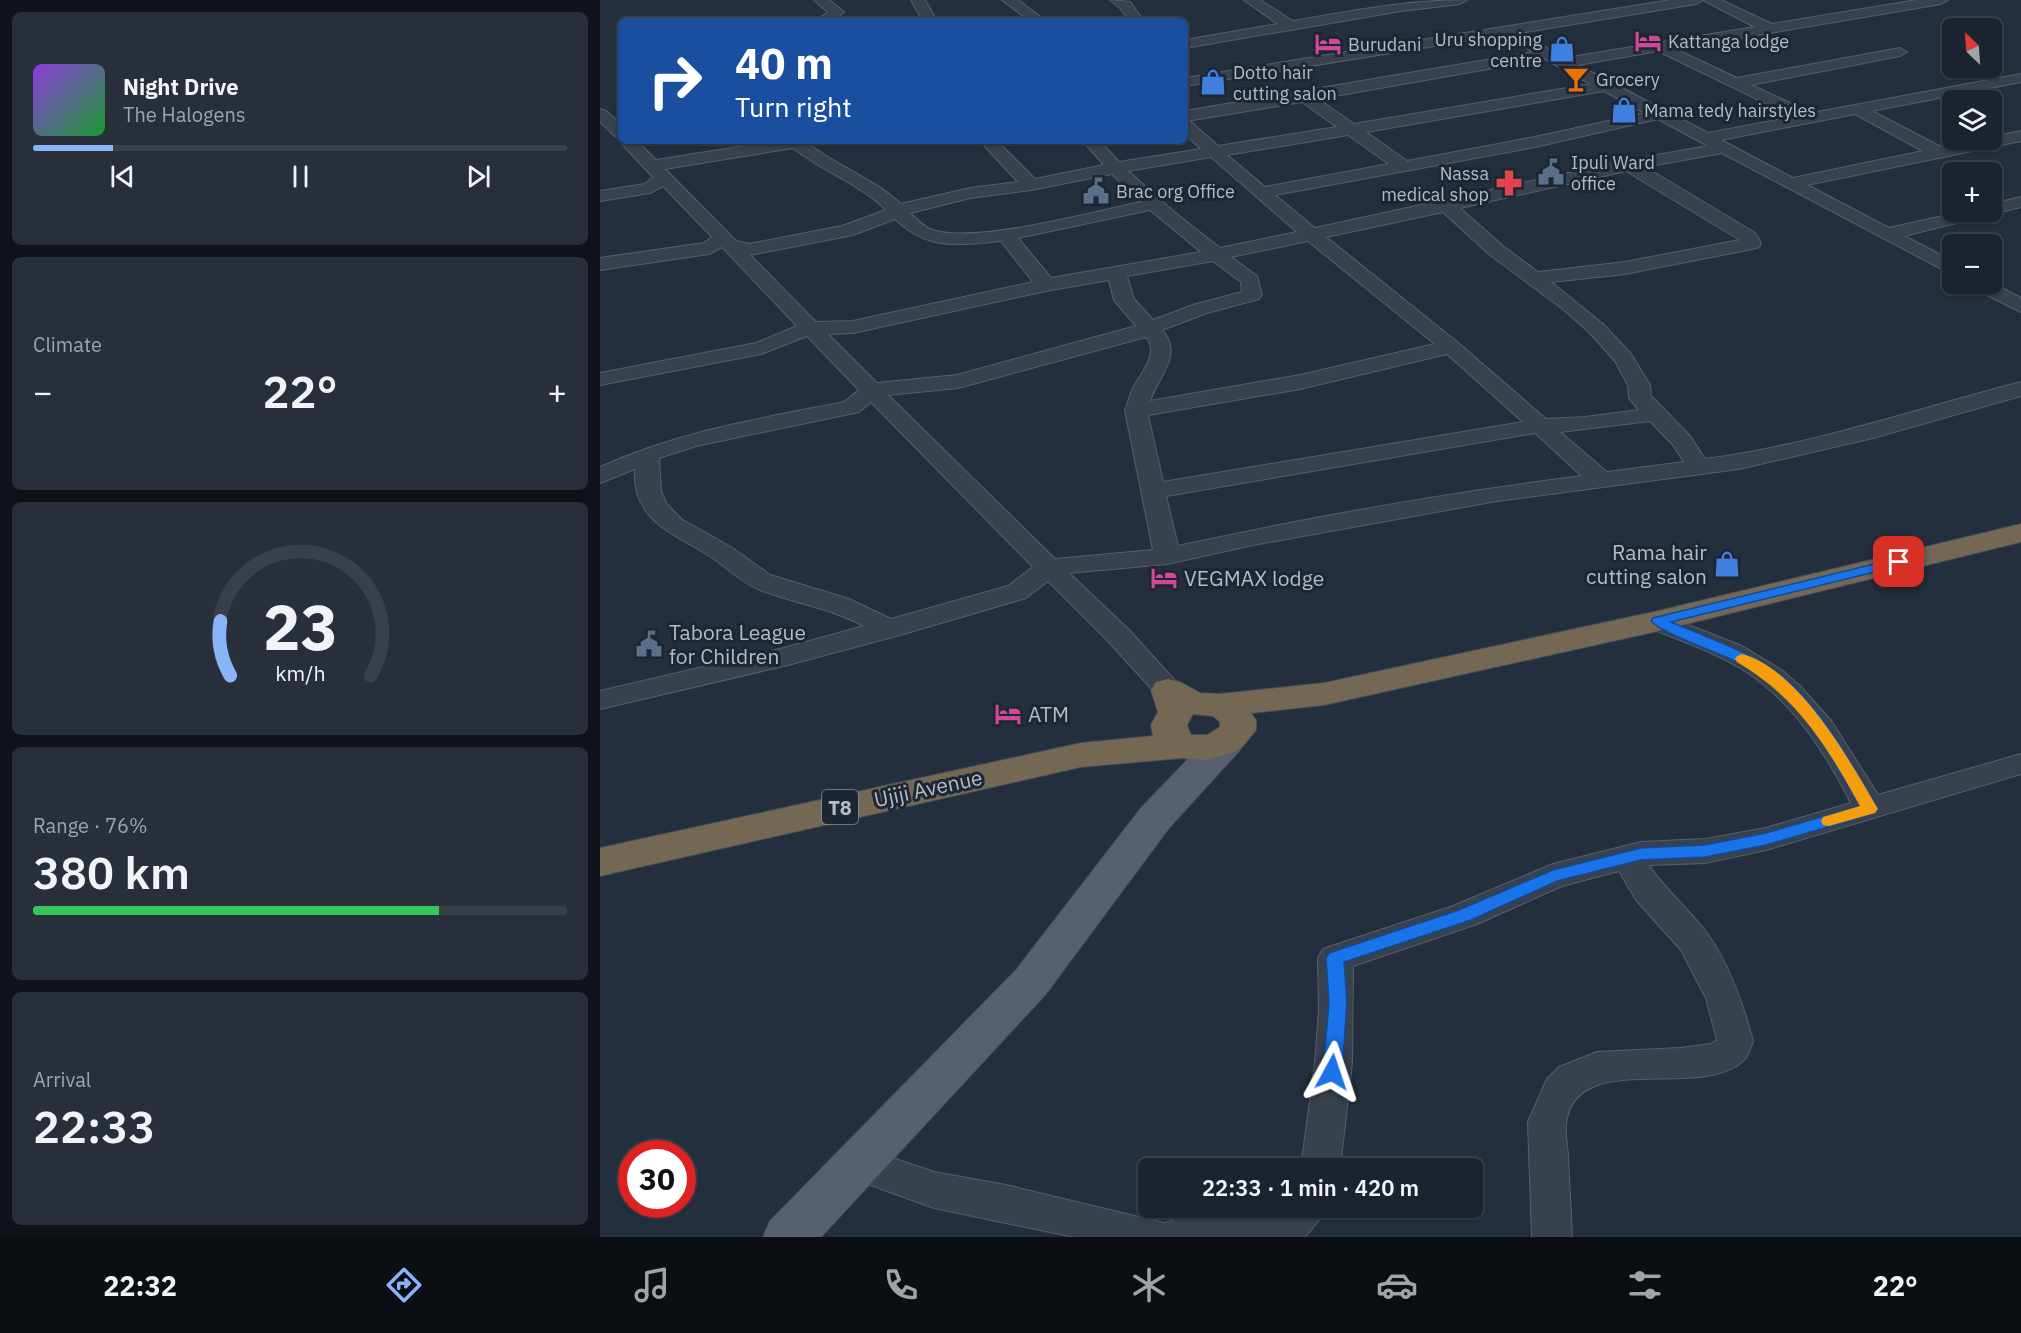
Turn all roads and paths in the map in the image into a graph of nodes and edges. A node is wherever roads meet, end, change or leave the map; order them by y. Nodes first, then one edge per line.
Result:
1 (821, 0) edge
2 (918, 0) edge
3 (1009, 0) edge
4 (1251, 0) edge
5 (1385, 0) edge
6 (1460, 0) edge
7 (1594, 0) edge
8 (1696, 0) edge
9 (1710, 0) edge
10 (1941, 0) edge
11 (1122, 2) edge
12 (1401, 7) junction
13 (1618, 13) junction
14 (828, 18) edge
15 (928, 18) edge
16 (1035, 18) edge
17 (1135, 18) edge
18 (1326, 20) junction
19 (1291, 26) junction
20 (1769, 28) junction
21 (1506, 31) junction
22 (1188, 43) edge
23 (1662, 48) junction
24 (1372, 52) junction
25 (1900, 52) dead end
26 (1548, 54) junction
27 (1337, 57) junction
28 (1563, 63) junction
29 (2021, 78) edge
30 (1188, 82) edge
31 (1736, 83) junction
32 (1370, 86) junction
33 (1606, 86) junction
34 (1305, 97) junction
35 (1856, 109) junction
36 (600, 114) edge
37 (1661, 114) junction
38 (1188, 116) edge
39 (1809, 117) junction
40 (1188, 128) edge
41 (618, 130) edge
42 (1350, 130) junction
43 (2021, 136) edge
44 (1707, 138) junction
45 (631, 144) edge
46 (804, 144) edge
47 (991, 144) edge
48 (1094, 144) edge
49 (758, 145) edge
50 (1725, 148) junction
51 (1937, 152) junction
52 (1214, 153) junction
53 (1629, 165) junction
54 (1403, 166) junction
55 (1114, 168) junction
56 (658, 172) junction
57 (1792, 183) junction
58 (1031, 185) junction
59 (1260, 193) junction
60 (600, 196) edge
61 (2021, 202) edge
62 (1155, 204) junction
63 (1447, 206) junction
64 (2002, 207) edge
65 (898, 211) junction
66 (1942, 221) edge
67 (1888, 234) junction
68 (1006, 235) junction
69 (1311, 235) junction
70 (725, 242) junction
71 (1215, 255) junction
72 (1942, 263) edge
73 (600, 264) edge
74 (1116, 271) junction
75 (1534, 278) junction
76 (1046, 285) junction
77 (1999, 294) edge
78 (2021, 306) edge
79 (810, 328) junction
80 (1149, 330) junction
81 (1451, 347) junction
82 (600, 379) edge
83 (2021, 389) edge
84 (873, 390) junction
85 (1136, 410) junction
86 (1655, 414) junction
87 (1539, 426) junction
88 (648, 454) junction
89 (1699, 468) junction
90 (602, 474) edge
91 (1600, 479) junction
92 (1153, 491) junction
93 (2021, 533) edge
94 (1167, 556) junction
95 (1049, 567) junction
96 (1658, 621) junction
97 (890, 629) junction
98 (600, 700) edge
99 (1174, 718) junction
100 (1229, 724) junction
101 (2017, 769) edge
102 (1870, 809) junction
103 (1155, 818) junction
104 (1627, 857) junction
105 (600, 862) edge
106 (1321, 1158) edge
107 (857, 1163) junction
108 (1296, 1218) edge
109 (788, 1237) edge
110 (1153, 1237) edge
111 (1175, 1237) edge
112 (1266, 1237) edge
113 (1280, 1237) edge
114 (1552, 1237) edge

1 - 14 street
2 - 15 street
3 - 16 street
4 - 19 street
5 - 12 street
6 - 12 street
7 - 13 street
8 - 13 street
9 - 20 street
10 - 20 street
11 - 17 street
12 - 18 street
13 - 21 street
18 - 19 street
18 - 24 street
19 - 22 street
20 - 23 street
21 - 24 street
21 - 26 street
23 - 28 street
23 - 31 street
24 - 27 street
25 - 31 street
26 - 28 street
26 - 32 street
27 - 30 street
27 - 32 street
28 - 33 street
29 - 35 street
31 - 39 street
32 - 34 street
33 - 37 street
33 - 42 street
34 - 38 street
34 - 42 street
35 - 39 street
35 - 51 street
36 - 41 street
37 - 44 street
37 - 54 street
39 - 44 street
40 - 52 street
42 - 52 street
42 - 54 street
43 - 51 street
44 - 50 street
45 - 56 street
46 - 65 street
47 - 58 street
48 - 55 street
49 - 56 street
50 - 53 street
50 - 57 street
51 - 57 street
52 - 55 street
52 - 59 street
53 - 63 street
53 - 75 street
54 - 59 street
55 - 58 street
55 - 62 street
56 - 60 street
56 - 70 street
57 - 67 street
58 - 65 street
59 - 69 street
61 - 64 street
62 - 68 street
62 - 71 street
63 - 69 street
63 - 75 street
65 - 68 street
65 - 70 street
66 - 67 street
67 - 72 street
68 - 76 street
69 - 71 street
69 - 81 street
70 - 73 street
70 - 79 street
71 - 74 street
71 - 80 street
74 - 76 street
74 - 80 street
75 - 86 street
76 - 79 street
77 - 78 street
79 - 82 street
79 - 84 street
80 - 84 street
80 - 85 street
81 - 85 street
81 - 87 street
83 - 89 street
84 - 88 street
84 - 95 street
85 - 92 street
86 - 87 street
86 - 89 street
87 - 91 street
87 - 92 street
88 - 90 street
88 - 97 street
89 - 91 street
91 - 94 street
92 - 94 street
93 - 96 highway
94 - 95 street
95 - 97 street
95 - 99 street
96 - 100 highway
96 - 102 street
97 - 98 street
99 - 100 highway
99 - 100 highway
99 - 103 main road
99 - 105 highway, Ujiji Avenue / T8
100 - 103 main road
101 - 102 street
102 - 104 street
103 - 107 main road
104 - 106 street
104 - 114 street
107 - 109 main road
107 - 110 street
108 - 113 street
111 - 112 street

